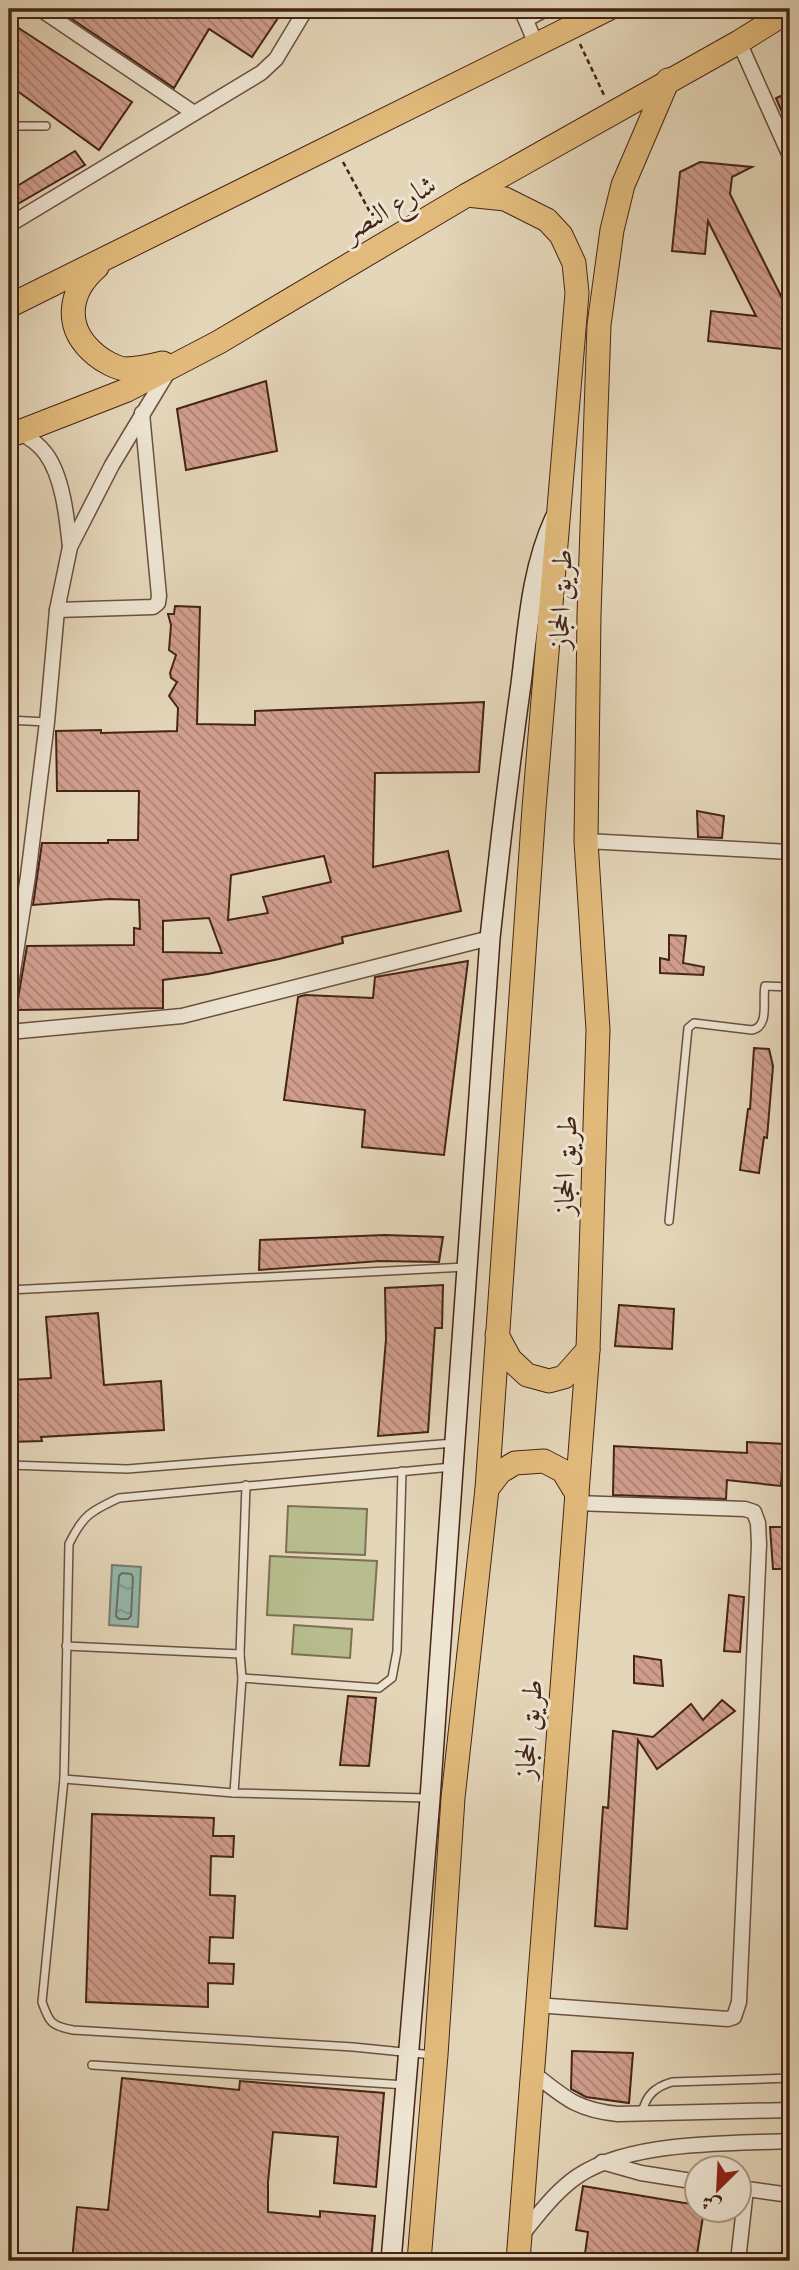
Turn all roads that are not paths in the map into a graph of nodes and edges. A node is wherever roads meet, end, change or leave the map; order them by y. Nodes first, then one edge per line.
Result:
1 (40, 9) edge
2 (306, 9) edge
3 (553, 9) edge
4 (608, 9) edge
5 (790, 10) edge
6 (524, 16) edge
7 (739, 42) junction
8 (536, 44) junction
9 (668, 80) junction
10 (194, 113) junction
11 (46, 126) dead end
12 (9, 127) edge
13 (790, 156) edge
14 (467, 195) junction
15 (9, 225) edge
16 (110, 255) junction
17 (9, 306) edge
18 (180, 361) junction
19 (142, 413) junction
20 (14, 435) edge
21 (560, 507) junction
22 (70, 547) junction
23 (57, 610) junction
24 (9, 720) edge
25 (47, 722) junction
26 (586, 841) junction
27 (790, 852) edge
28 (490, 938) junction
29 (790, 987) edge
30 (9, 998) edge
31 (9, 1032) edge
32 (669, 1221) dead end
33 (467, 1267) junction
34 (9, 1290) edge
35 (497, 1335) junction
36 (588, 1350) junction
37 (455, 1443) junction
38 (9, 1465) edge
39 (453, 1466) junction
40 (402, 1471) junction
41 (246, 1485) junction
42 (487, 1489) junction
43 (577, 1499) junction
44 (66, 1646) junction
45 (240, 1654) junction
46 (242, 1678) junction
47 (64, 1779) junction
48 (234, 1793) junction
49 (441, 1798) junction
50 (536, 2005) junction
51 (409, 2053) junction
52 (436, 2055) junction
53 (92, 2065) dead end
54 (532, 2071) junction
55 (790, 2078) edge
56 (406, 2085) junction
57 (790, 2109) edge
58 (642, 2113) junction
59 (790, 2141) edge
60 (602, 2162) junction
61 (684, 2180) edge
62 (754, 2190) edge
63 (790, 2195) edge
64 (741, 2224) edge
65 (520, 2238) junction
66 (391, 2261) edge
67 (419, 2261) edge
68 (517, 2261) edge
69 (738, 2261) edge

1 - 10 street
2 - 10 street
3 - 6 lane
4 - 8 main road
5 - 7 main road, شارع النصر
6 - 8 street
7 - 9 main road, شارع النصر
7 - 13 street
8 - 16 main road
9 - 14 main road, شارع النصر
9 - 26 main road, طريق الحجاز
10 - 15 street
11 - 12 lane
14 - 18 main road, شارع النصر
14 - 21 main road
16 - 17 main road
16 - 18 main road
18 - 19 street
18 - 20 main road, شارع النصر
19 - 22 street
19 - 23 street
20 - 22 street
21 - 28 main road
21 - 35 main road
22 - 23 street
23 - 25 street
24 - 25 lane
25 - 30 street
26 - 27 street
26 - 36 main road, طريق الحجاز
28 - 31 street
28 - 33 main road
29 - 32 lane
33 - 34 lane
33 - 37 main road
35 - 36 main road
35 - 42 main road
36 - 43 main road, طريق الحجاز
37 - 38 lane
37 - 39 main road
39 - 40 lane
39 - 49 main road
40 - 41 lane
40 - 46 lane
41 - 44 lane
41 - 45 lane
42 - 43 main road
42 - 49 main road
43 - 50 main road, طريق الحجاز
43 - 50 street
44 - 45 lane
44 - 47 lane
45 - 46 lane
46 - 48 lane
47 - 48 lane
47 - 51 lane
48 - 49 lane
49 - 51 main road
49 - 52 main road
50 - 54 main road, طريق الحجاز
51 - 52 lane
51 - 56 main road
52 - 67 main road
53 - 56 lane
54 - 58 street
54 - 65 main road, طريق الحجاز
55 - 58 lane
56 - 66 main road
57 - 58 street
59 - 60 street
60 - 61 street
60 - 65 street
62 - 63 street
64 - 69 street
65 - 68 main road, طريق الحجاز

